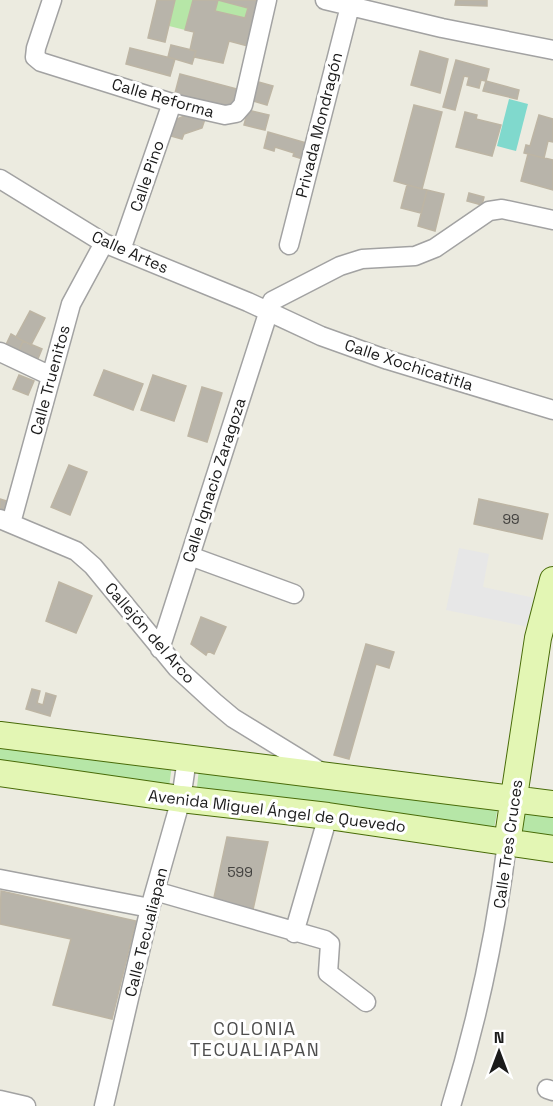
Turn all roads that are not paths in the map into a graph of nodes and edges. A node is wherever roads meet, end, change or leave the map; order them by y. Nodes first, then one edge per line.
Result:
1 (52, 0) edge
2 (267, 0) edge
3 (325, 0) edge
4 (350, 6) junction
5 (553, 50) edge
6 (172, 103) junction
7 (0, 179) edge
8 (553, 220) edge
9 (104, 243) junction
10 (289, 245) dead end
11 (121, 250) junction
12 (267, 312) junction
13 (0, 352) edge
14 (51, 376) junction
15 (553, 410) edge
16 (6, 521) edge
17 (190, 556) junction
18 (553, 580) edge
19 (294, 594) dead end
20 (160, 648) junction
21 (0, 735) edge
22 (188, 759) junction
23 (0, 773) edge
24 (327, 776) junction
25 (181, 799) junction
26 (515, 799) junction
27 (553, 804) edge
28 (328, 816) junction
29 (507, 843) junction
30 (553, 849) edge
31 (0, 879) edge
32 (153, 900) junction
33 (294, 933) junction
34 (366, 1002) dead end
35 (0, 1100) edge
36 (26, 1106) edge
37 (104, 1106) edge
38 (451, 1106) edge

1 - 6 street, Calle Reforma
2 - 6 street, Calle Reforma
3 - 4 street
4 - 5 street
4 - 10 street, Privada Mondragón
6 - 11 street, Calle Pino
7 - 9 street, Calle Artes
8 - 12 street
9 - 11 street, Calle Artes
9 - 14 street, Calle Truenitos
11 - 12 street, Calle Artes
12 - 15 street, Calle Xochicatitla
12 - 17 street, Calle Ignacio Zaragoza
13 - 14 street
14 - 16 street, Calle Truenitos
16 - 20 street, Callejón del Arco
17 - 19 street
17 - 20 street, Calle Ignacio Zaragoza
18 - 26 main road, Calle Tres Cruces
20 - 24 street, Callejón del Arco
21 - 22 main road
22 - 24 main road
22 - 25 street, Calle Tecualiapan
23 - 25 main road, Avenida Miguel Ángel de Quevedo
24 - 26 main road
25 - 28 main road, Avenida Miguel Ángel de Quevedo
25 - 32 street, Calle Tecualiapan
26 - 27 main road
26 - 29 main road, Calle Tres Cruces
28 - 29 main road, Avenida Miguel Ángel de Quevedo
28 - 33 street
29 - 30 main road, Avenida Miguel Ángel de Quevedo
29 - 38 street, Calle Tres Cruces
31 - 32 street
32 - 33 street
32 - 37 street, Calle Tecualiapan
33 - 34 street
35 - 36 street

